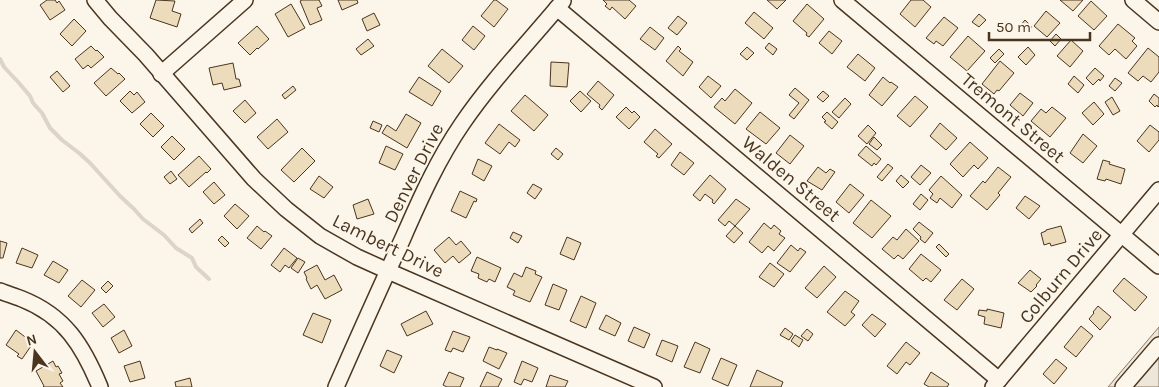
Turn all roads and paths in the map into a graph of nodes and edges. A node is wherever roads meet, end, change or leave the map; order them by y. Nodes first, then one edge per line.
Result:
1 (95, 0) edge
2 (245, 0) edge
3 (842, 0) edge
4 (1133, 0) edge
5 (561, 4) edge
6 (1159, 22) edge
7 (161, 74) junction
8 (1159, 190) edge
9 (1122, 235) junction
10 (1159, 266) edge
11 (388, 271) junction
12 (0, 291) edge
13 (1159, 345) edge
14 (996, 384) edge
15 (100, 387) edge
16 (336, 387) edge
17 (654, 387) edge
18 (1123, 387) edge

1 - 7 street, Lambert Drive
2 - 7 street
3 - 9 street, Tremont Street
4 - 6 street
5 - 11 street, Denver Drive
5 - 14 street, Walden Street
7 - 11 street, Lambert Drive
8 - 9 street, Colburn Drive
9 - 10 street, Tremont Street
9 - 14 street, Colburn Drive
11 - 16 street, Denver Drive
11 - 17 street, Lambert Drive
12 - 15 street
13 - 18 street

